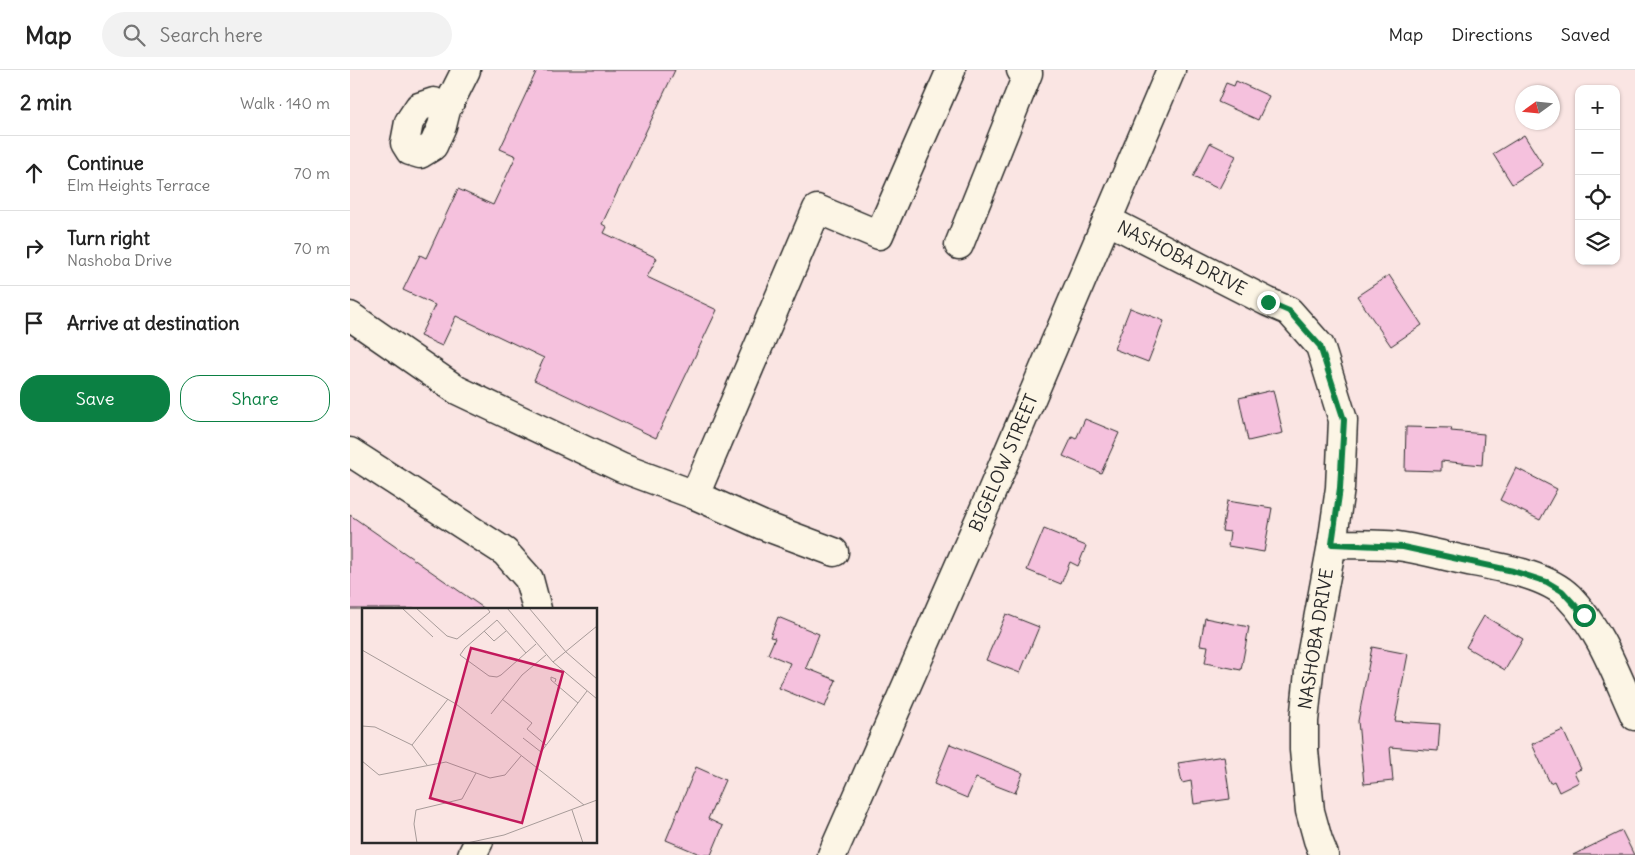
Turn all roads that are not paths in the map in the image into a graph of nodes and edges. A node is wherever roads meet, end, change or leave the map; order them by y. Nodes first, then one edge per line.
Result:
1 (466, 70) edge
2 (951, 70) edge
3 (1021, 70) edge
4 (1171, 70) edge
5 (446, 110) dead end
6 (1107, 220) junction
7 (959, 245) dead end
8 (350, 316) edge
9 (350, 452) edge
10 (695, 495) junction
11 (1332, 544) junction
12 (834, 552) dead end
13 (537, 608) edge
14 (1635, 716) edge
15 (478, 842) edge
16 (472, 855) edge
17 (832, 855) edge
18 (1324, 855) edge

1 - 5 street
2 - 10 street
3 - 7 street
4 - 6 street, BIGELOW STREET
6 - 11 street, NASHOBA DRIVE
6 - 17 street, BIGELOW STREET
8 - 10 street
9 - 13 street
10 - 12 street
11 - 14 street
11 - 18 street, NASHOBA DRIVE
15 - 16 street

